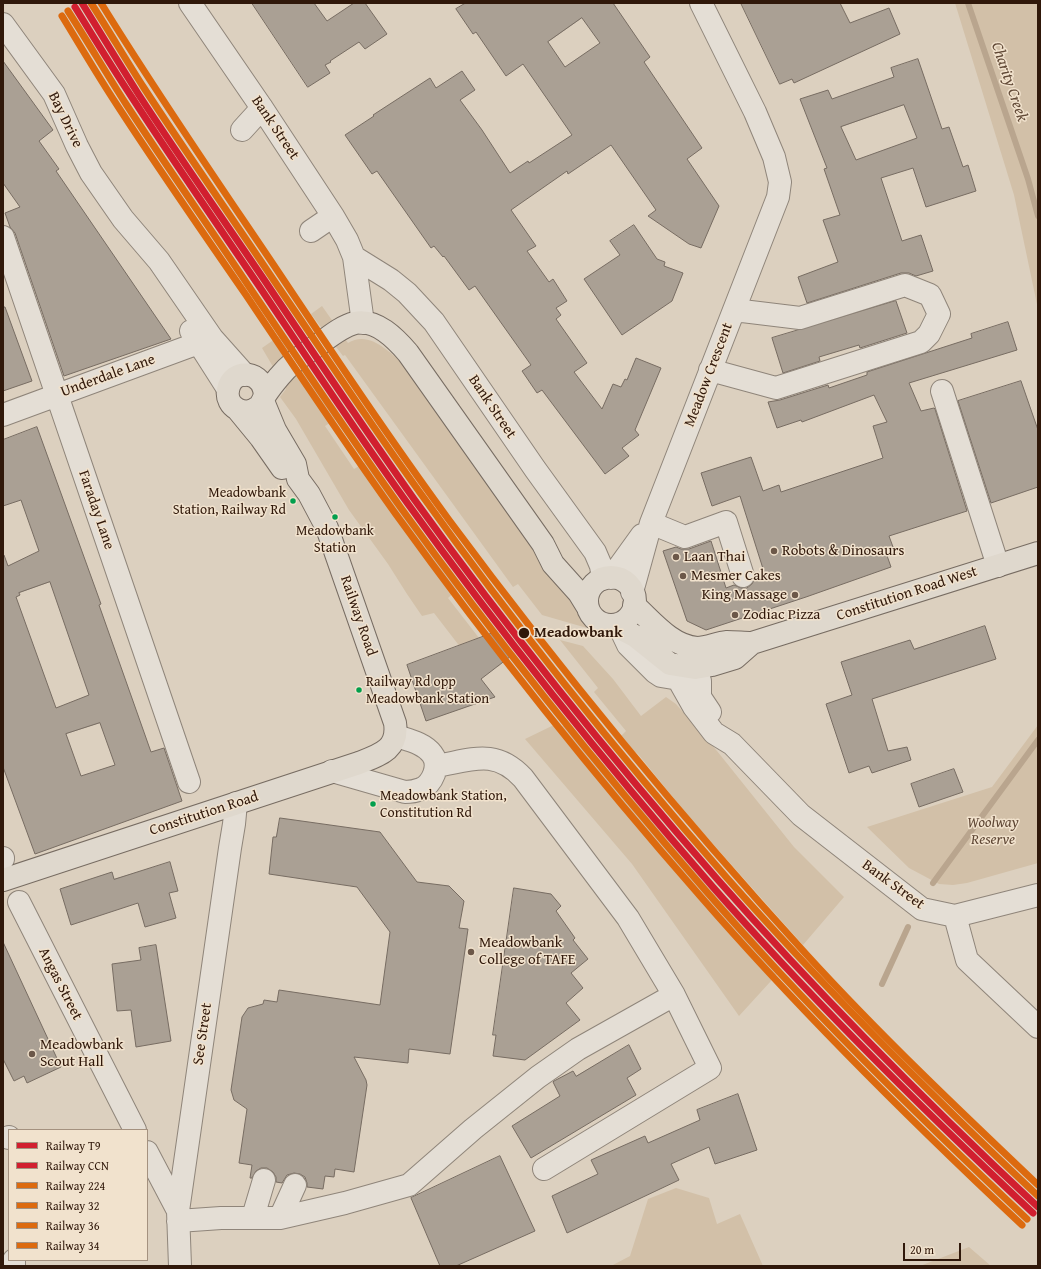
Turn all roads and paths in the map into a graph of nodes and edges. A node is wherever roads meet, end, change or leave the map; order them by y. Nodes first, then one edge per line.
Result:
1 (190, 3) edge
2 (686, 3) edge
3 (701, 3) edge
4 (3, 24) edge
5 (262, 108) junction
6 (242, 130) dead end
7 (333, 216) junction
8 (767, 228) junction
9 (311, 231) dead end
10 (3, 237) edge
11 (354, 257) junction
12 (734, 310) junction
13 (363, 323) junction
14 (205, 340) junction
15 (710, 370) junction
16 (268, 372) junction
17 (228, 389) junction
18 (942, 391) dead end
19 (57, 395) junction
20 (264, 398) junction
21 (238, 410) junction
22 (3, 415) edge
23 (298, 478) junction
24 (651, 523) junction
25 (543, 544) junction
26 (1038, 553) edge
27 (998, 566) junction
28 (743, 576) dead end
29 (604, 580) junction
30 (633, 598) junction
31 (587, 606) junction
32 (617, 626) junction
33 (686, 661) junction
34 (396, 736) junction
35 (436, 766) junction
36 (332, 771) junction
37 (189, 782) dead end
38 (236, 803) junction
39 (3, 880) edge
40 (1038, 895) edge
41 (19, 902) dead end
42 (955, 916) junction
43 (674, 996) junction
44 (1038, 1027) edge
45 (135, 1129) edge
46 (148, 1154) edge
47 (544, 1169) dead end
48 (264, 1180) dead end
49 (295, 1185) dead end
50 (178, 1216) junction
51 (252, 1217) junction
52 (280, 1218) junction
53 (180, 1266) edge

1 - 5 street, Bank Street
2 - 8 street, Meadow Crescent
3 - 8 street, Meadow Crescent
4 - 14 street, Bay Drive
5 - 6 street
5 - 7 street, Bank Street
7 - 9 street
7 - 11 street, Bank Street
8 - 12 street, Meadow Crescent
10 - 19 street, Faraday Lane
11 - 13 street, Bank Street
11 - 29 street, Bank Street
12 - 15 street, Meadow Crescent
12 - 15 street
13 - 16 main road
13 - 25 main road
14 - 16 street, Bay Drive
14 - 17 street, Bay Drive
14 - 19 street, Underdale Lane
15 - 24 street, Meadow Crescent
16 - 17 main road
16 - 20 main road, Railway Road
17 - 21 main road, Railway Road
18 - 27 street
19 - 22 street, Underdale Lane
19 - 37 street, Faraday Lane
20 - 21 main road
20 - 23 main road, Railway Road
21 - 23 main road, Railway Road
23 - 34 main road, Railway Road
24 - 28 street
24 - 29 street, Meadow Crescent
24 - 30 street, Meadow Crescent
25 - 29 main road
25 - 31 main road
26 - 27 main road, Constitution Road West
27 - 33 main road, Constitution Road West
29 - 30 main road
29 - 31 main road
30 - 32 main road
30 - 33 main road
31 - 32 main road
32 - 33 main road
33 - 42 street, Bank Street
34 - 35 street
34 - 36 main road, Constitution Road
35 - 36 street
35 - 43 street
36 - 38 main road, Constitution Road
38 - 39 main road, Constitution Road
38 - 50 street, See Street
40 - 42 street
41 - 45 street, Angas Street
42 - 44 street
43 - 47 street
43 - 52 street
46 - 50 street
48 - 51 street
49 - 52 street
50 - 51 street
50 - 53 street, See Street
51 - 52 street

